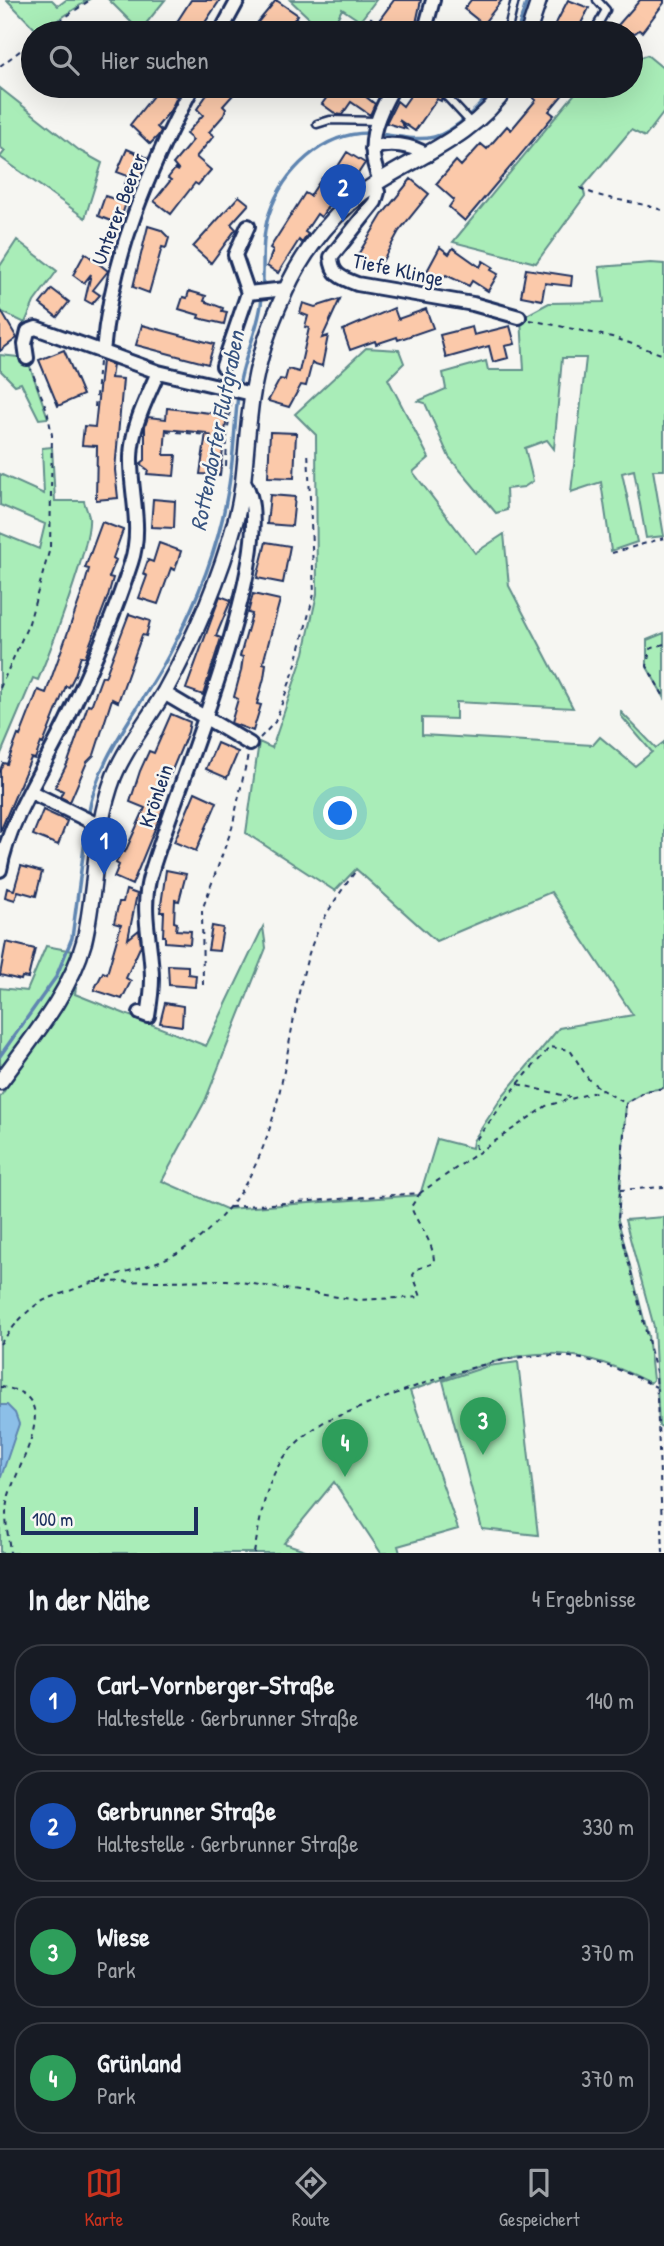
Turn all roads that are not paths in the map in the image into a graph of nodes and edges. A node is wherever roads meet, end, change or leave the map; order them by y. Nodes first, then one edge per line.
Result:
1 (237, 0) edge
2 (433, 0) edge
3 (515, 0) edge
4 (539, 0) edge
5 (597, 0) edge
6 (608, 3) edge
7 (226, 21) edge
8 (427, 21) edge
9 (510, 21) edge
10 (532, 21) edge
11 (601, 21) edge
12 (187, 98) edge
13 (388, 98) edge
14 (448, 98) edge
15 (495, 98) edge
16 (376, 123) junction
17 (471, 123) junction
18 (317, 124) dead end
19 (372, 144) junction
20 (427, 155) junction
21 (377, 182) junction
22 (248, 226) dead end
23 (279, 289) junction
24 (251, 292) junction
25 (519, 317) road end
26 (102, 351) junction
27 (27, 358) road end
28 (223, 366) dead end
29 (158, 372) junction
30 (252, 394) junction
31 (244, 484) junction
32 (164, 693) junction
33 (204, 715) junction
34 (250, 744) road end
35 (32, 792) junction
36 (100, 826) junction
37 (0, 870) edge
38 (148, 1016) dead end
39 (0, 1082) edge

1 - 7 street
2 - 8 street
3 - 9 lane
4 - 10 street
5 - 6 lane
6 - 11 lane
12 - 26 street, Unterer Beerer
13 - 16 street
14 - 17 lane
15 - 17 street
16 - 18 lane
16 - 19 street
17 - 20 street
19 - 20 street
19 - 21 street
20 - 21 street
21 - 23 street
21 - 25 street, Tiefe Klinge
22 - 24 street
23 - 24 street
23 - 30 street
24 - 28 street
26 - 27 street
26 - 29 street
29 - 30 street
29 - 35 street
30 - 31 street
31 - 32 street
31 - 33 street, Krönlein
32 - 33 street
32 - 36 street
33 - 34 street
33 - 38 street, Krönlein
35 - 36 street
35 - 37 street
36 - 39 street

